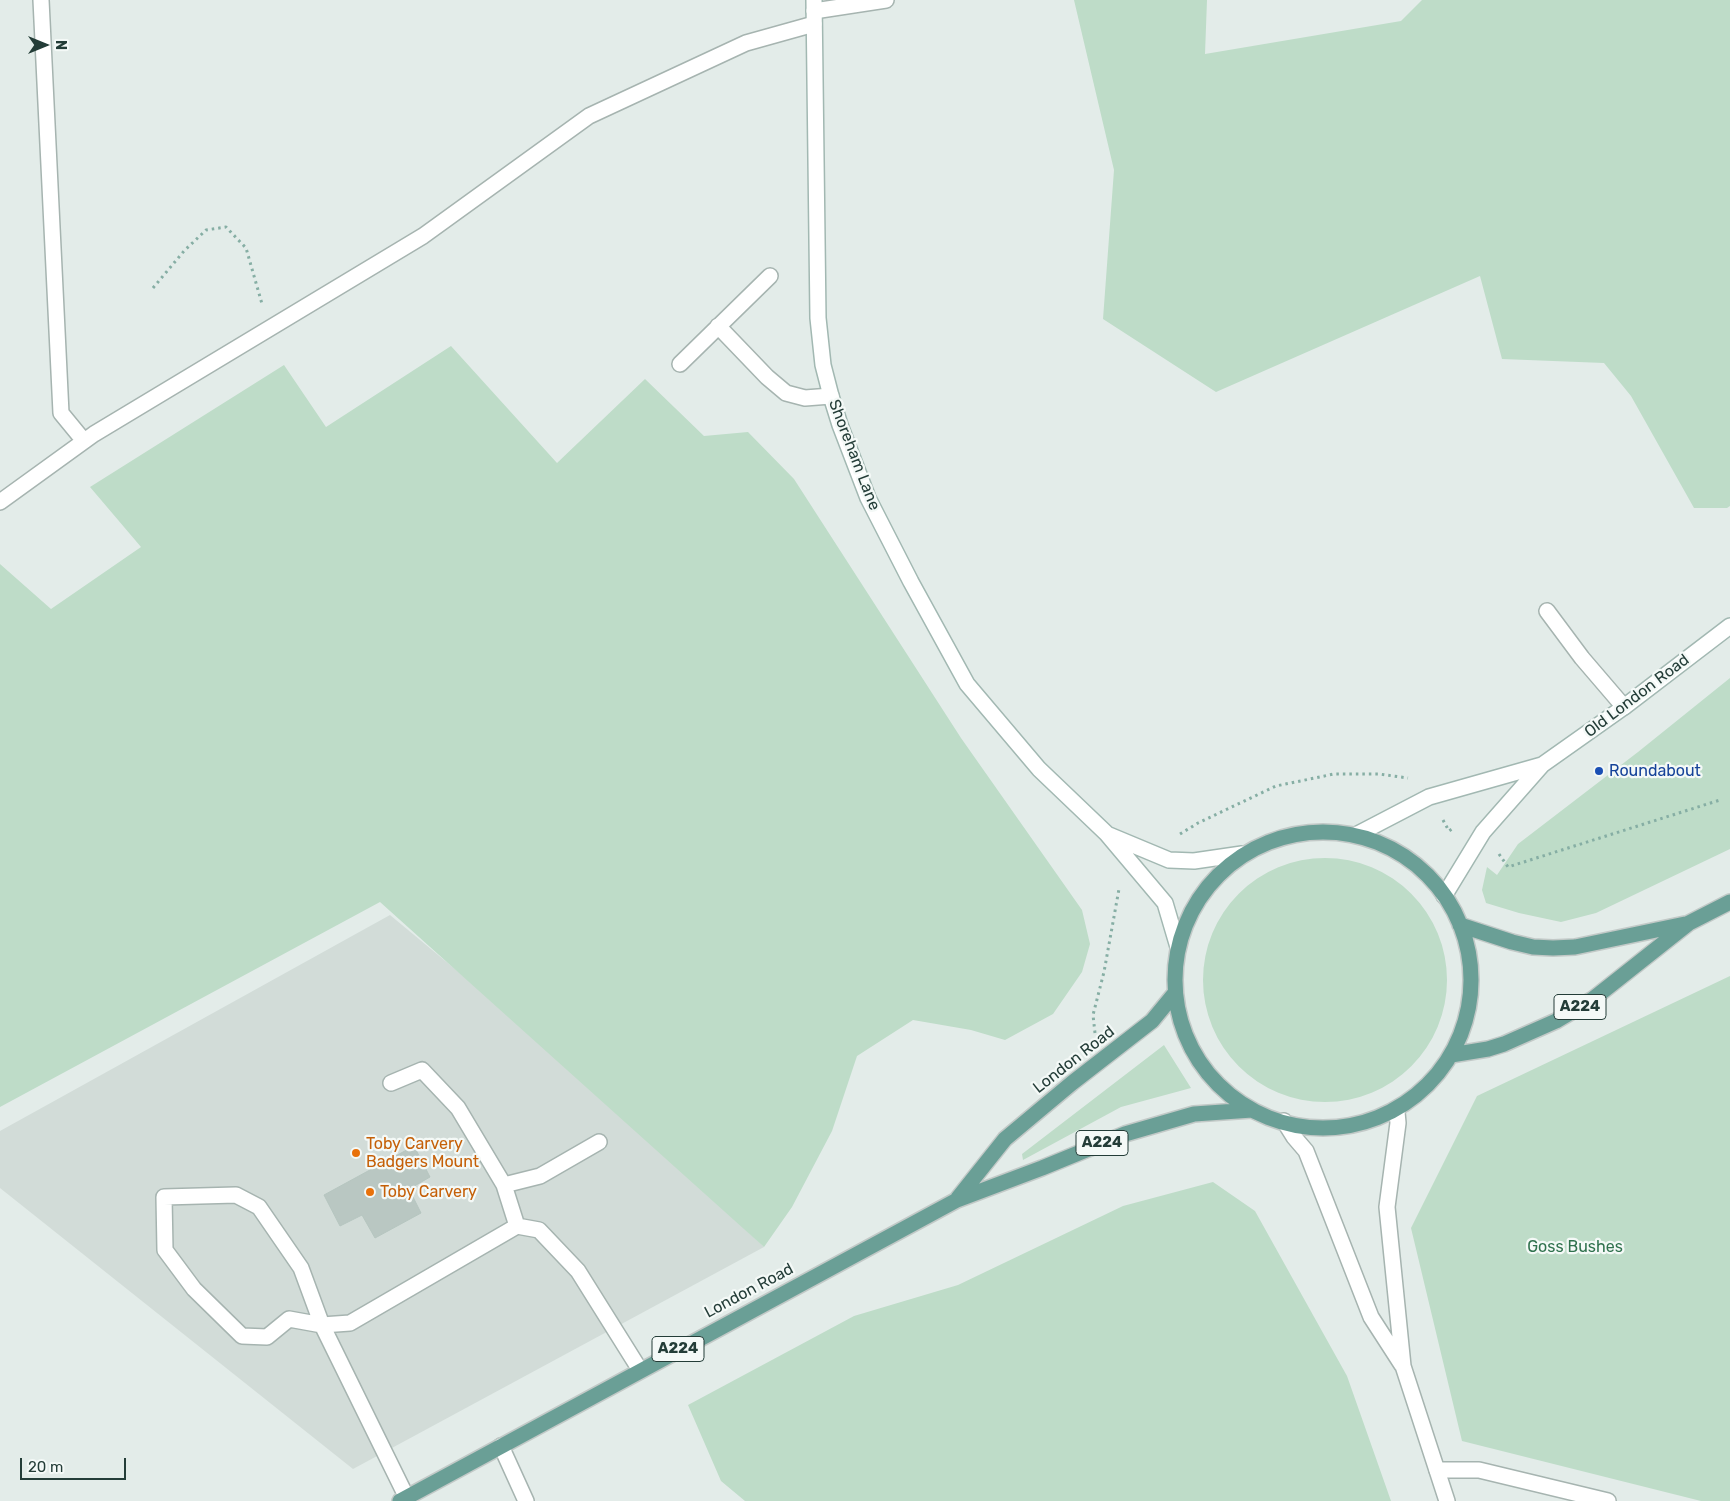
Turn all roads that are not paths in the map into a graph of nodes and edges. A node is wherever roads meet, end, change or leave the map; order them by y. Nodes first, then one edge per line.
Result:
1 (40, 0) edge
2 (886, 0) edge
3 (814, 11) edge
4 (770, 276) dead end
5 (718, 326) junction
6 (680, 364) dead end
7 (831, 396) junction
8 (84, 441) junction
9 (0, 502) edge
10 (1548, 611) dead end
11 (1730, 626) edge
12 (1624, 707) junction
13 (1542, 765) junction
14 (1106, 833) junction
15 (1356, 835) junction
16 (1242, 854) junction
17 (1444, 896) junction
18 (1730, 902) edge
19 (1689, 923) junction
20 (1460, 925) junction
21 (1178, 947) junction
22 (1174, 993) junction
23 (1451, 1055) junction
24 (391, 1083) dead end
25 (1252, 1110) junction
26 (1397, 1112) junction
27 (1284, 1122) junction
28 (599, 1142) dead end
29 (504, 1185) junction
30 (957, 1200) junction
31 (517, 1226) junction
32 (322, 1324) junction
33 (1403, 1366) junction
34 (640, 1370) junction
35 (500, 1446) junction
36 (1437, 1470) junction
37 (404, 1499) edge
38 (526, 1501) edge
39 (1447, 1501) edge
40 (1608, 1501) edge

1 - 8 street
2 - 3 street
3 - 7 street, Shoreham Lane
3 - 8 street
4 - 5 street
5 - 6 street
5 - 7 street
7 - 14 street, Shoreham Lane
8 - 9 street
10 - 12 street
11 - 12 street, Old London Road
12 - 13 street, Old London Road
13 - 15 street, Old London Road
13 - 17 street, Old London Road
14 - 16 street, Shoreham Lane
14 - 21 street, Shoreham Lane
15 - 16 main road
15 - 17 main road
16 - 21 main road
17 - 20 main road
18 - 19 main road, A224
19 - 20 main road, A224
19 - 23 main road, A224
20 - 23 main road
21 - 22 main road
22 - 25 main road
22 - 30 main road, London Road / A224
23 - 26 main road
24 - 29 street
25 - 27 main road
25 - 30 main road, London Road / A224
26 - 27 main road
26 - 33 street
27 - 33 street
28 - 29 street
29 - 31 street
30 - 34 main road, London Road / A224
31 - 32 street
31 - 34 street
32 - 32 street
32 - 37 street
33 - 36 street
34 - 35 main road, London Road / A224
35 - 37 main road, London Road / A224
35 - 38 street
36 - 39 street
36 - 40 street

